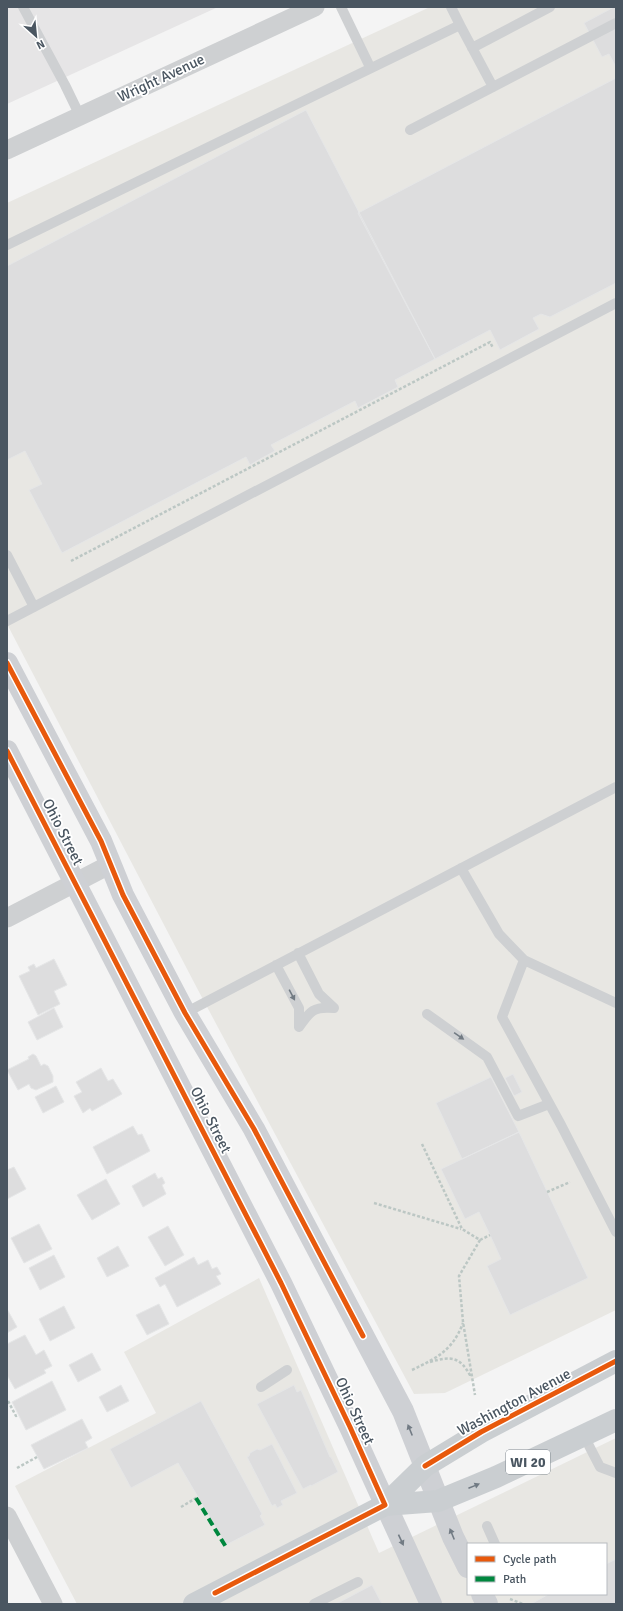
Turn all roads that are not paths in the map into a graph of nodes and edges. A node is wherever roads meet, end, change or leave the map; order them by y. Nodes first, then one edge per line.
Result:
1 (22, 7) edge
2 (315, 7) edge
3 (341, 7) edge
4 (451, 7) edge
5 (550, 7) edge
6 (616, 23) edge
7 (460, 25) junction
8 (472, 48) junction
9 (370, 68) junction
10 (492, 87) junction
11 (80, 116) junction
12 (410, 130) dead end
13 (7, 150) edge
14 (7, 245) edge
15 (616, 303) edge
16 (7, 555) edge
17 (34, 607) junction
18 (7, 621) edge
19 (7, 663) edge
20 (7, 751) edge
21 (616, 787) edge
22 (111, 864) junction
23 (461, 868) junction
24 (76, 883) junction
25 (7, 918) edge
26 (298, 953) junction
27 (524, 960) junction
28 (276, 965) junction
29 (616, 1003) edge
30 (185, 1013) junction
31 (427, 1014) dead end
32 (549, 1104) junction
33 (616, 1232) edge
34 (616, 1361) edge
35 (287, 1370) dead end
36 (262, 1387) dead end
37 (616, 1420) edge
38 (584, 1436) junction
39 (425, 1466) junction
40 (616, 1473) edge
41 (438, 1501) junction
42 (385, 1505) junction
43 (7, 1516) edge
44 (487, 1526) dead end
45 (495, 1543) edge
46 (467, 1565) edge
47 (358, 1582) dead end
48 (482, 1595) edge
49 (53, 1604) edge
50 (194, 1604) edge
51 (314, 1604) edge
52 (431, 1604) edge
53 (487, 1604) edge

1 - 11 lane
2 - 11 street, Wright Avenue
3 - 9 lane
4 - 7 lane
5 - 8 lane
6 - 10 lane
7 - 8 lane
7 - 9 lane
8 - 10 lane
9 - 14 lane
10 - 12 lane
11 - 13 street, Wright Avenue
15 - 17 lane
16 - 17 lane
17 - 18 lane
19 - 22 street, Ohio Street
20 - 24 street, Ohio Street
21 - 23 lane
22 - 24 street
22 - 30 street, Ohio Street
23 - 26 lane
23 - 27 lane
24 - 25 street
24 - 42 street, Ohio Street
26 - 28 lane
28 -> 26 lane
27 - 29 lane
27 - 32 lane
28 - 30 lane
39 -> 30 street, Ohio Street
31 -> 32 lane
32 - 33 lane
34 - 39 main road, Washington Avenue / WI 20
35 - 36 lane
37 - 38 main road, Washington Avenue / WI 20
38 - 40 lane
41 -> 38 main road, Washington Avenue / WI 20
39 - 41 street, Ohio Street
39 - 42 main road, Washington Avenue / WI 20
41 - 42 main road, Washington Avenue / WI 20
46 -> 41 street, Ohio Street
42 - 50 main road, Washington Avenue / WI 20
42 -> 52 street, Ohio Street
43 - 49 street
44 - 45 lane
47 - 51 lane
48 - 53 street

